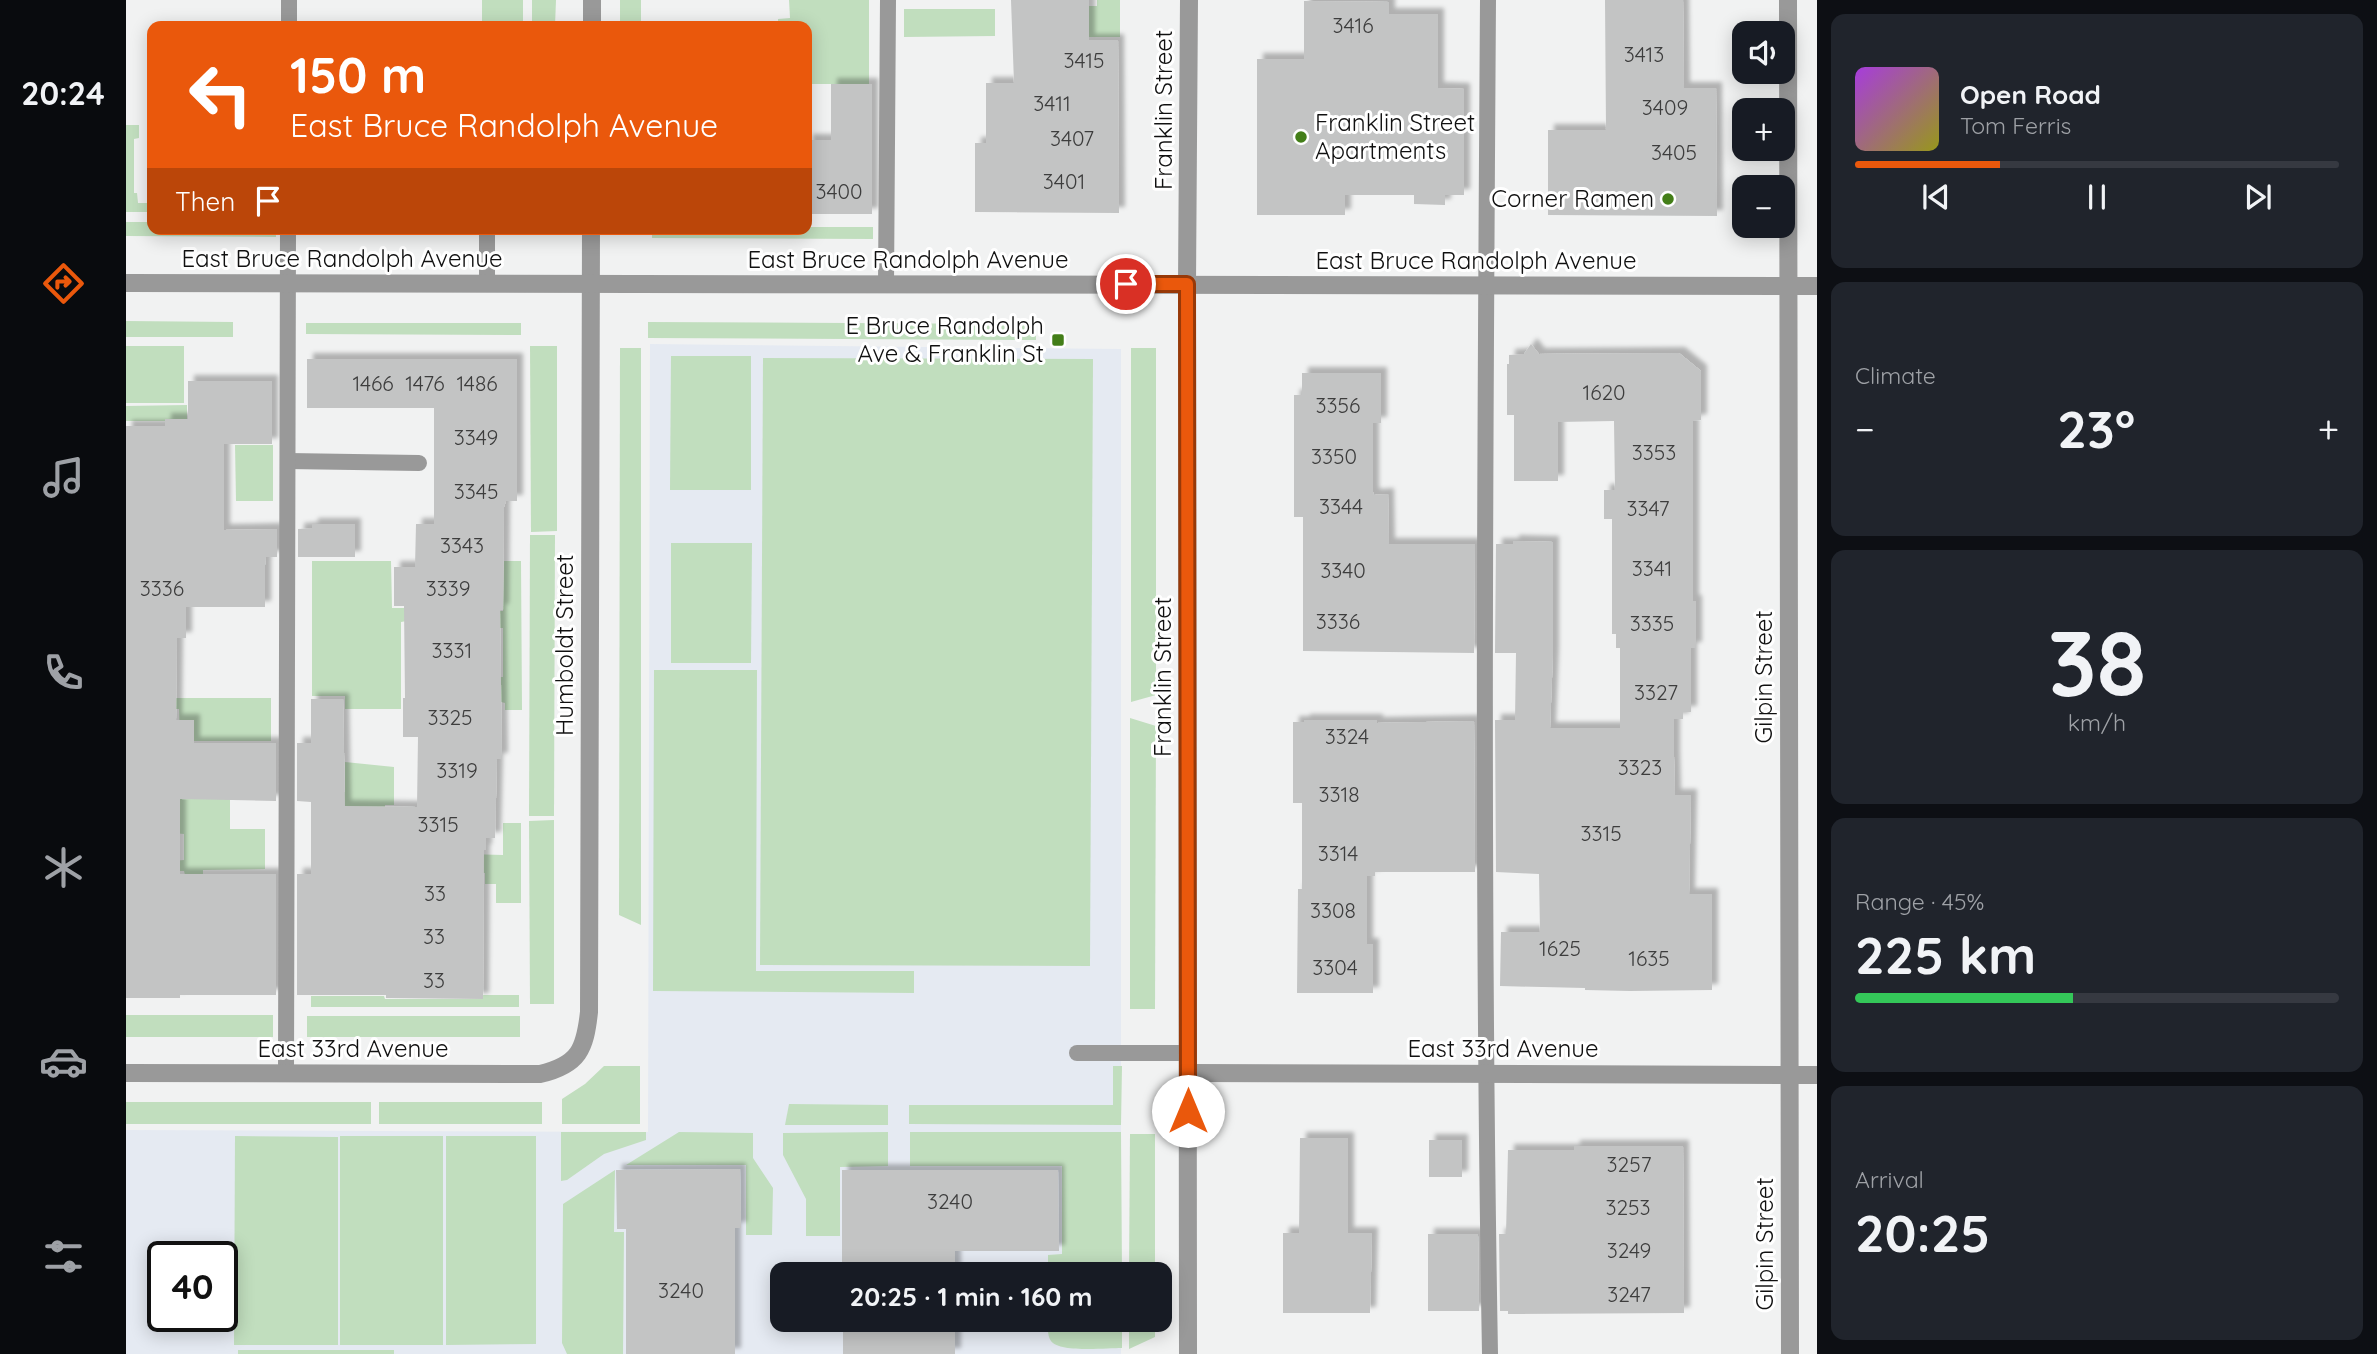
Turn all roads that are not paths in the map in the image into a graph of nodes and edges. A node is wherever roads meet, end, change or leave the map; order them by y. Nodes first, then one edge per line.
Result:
1 (289, 0) edge
2 (592, 0) edge
3 (888, 0) edge
4 (1189, 0) edge
5 (1488, 0) edge
6 (1788, 0) edge
7 (289, 21) edge
8 (592, 21) edge
9 (288, 235) edge
10 (487, 235) edge
11 (591, 235) edge
12 (126, 283) edge
13 (288, 283) junction
14 (487, 284) junction
15 (591, 284) junction
16 (1187, 284) junction
17 (886, 285) junction
18 (1485, 286) junction
19 (1787, 286) junction
20 (1817, 286) edge
21 (288, 461) junction
22 (419, 463) dead end
23 (1077, 1053) dead end
24 (1188, 1053) junction
25 (576, 1058) joint
26 (126, 1073) edge
27 (286, 1073) junction
28 (1188, 1073) junction
29 (1485, 1074) junction
30 (1790, 1074) junction
31 (1817, 1074) edge
32 (1188, 1354) edge
33 (1490, 1354) edge
34 (1790, 1354) edge

1 - 7 lane
2 - 8 street
3 - 17 lane
4 - 16 street, Franklin Street
5 - 18 lane
6 - 19 street, Gilpin Street
9 - 13 lane
10 - 14 lane
11 - 15 street, Humboldt Street
12 - 13 street, East Bruce Randolph Avenue
13 - 14 street, East Bruce Randolph Avenue
13 - 21 lane
14 - 15 street, East Bruce Randolph Avenue
15 - 17 street, East Bruce Randolph Avenue
15 - 25 street, Humboldt Street
16 - 17 street, East Bruce Randolph Avenue
16 - 18 street, East Bruce Randolph Avenue
16 - 24 street, Franklin Street
18 - 19 street, East Bruce Randolph Avenue
18 - 29 lane
19 - 20 street, East Bruce Randolph Avenue
19 - 30 street, Gilpin Street
21 - 22 lane
21 - 27 lane
23 - 24 lane
24 - 28 street, Franklin Street
25 - 27 street, East 33rd Avenue
26 - 27 street, East 33rd Avenue
28 - 29 street, East 33rd Avenue
28 - 32 street, Franklin Street
29 - 30 street, East 33rd Avenue
29 - 33 lane
30 - 31 street, East 33rd Avenue
30 - 34 street, Gilpin Street

